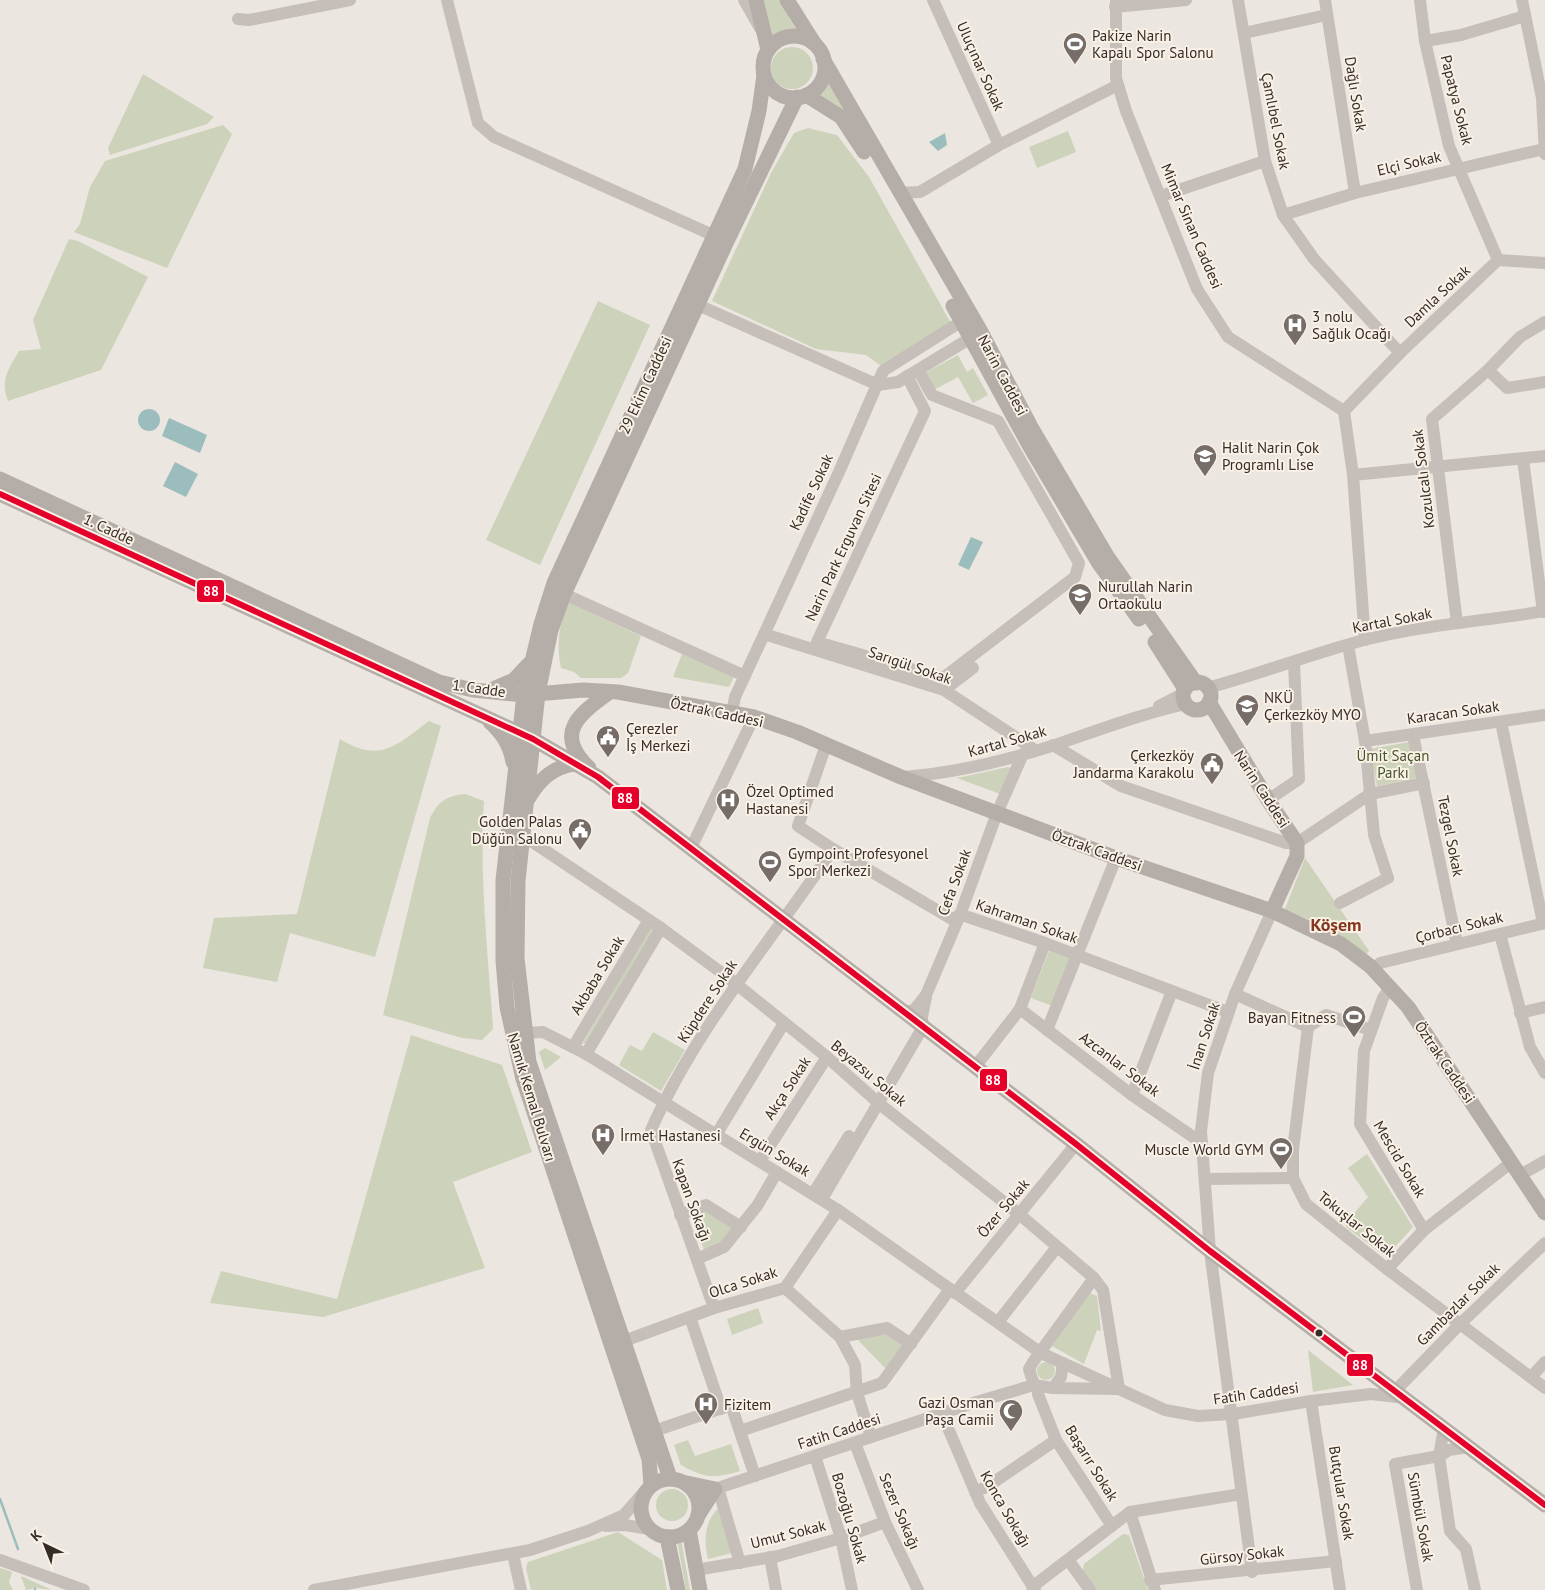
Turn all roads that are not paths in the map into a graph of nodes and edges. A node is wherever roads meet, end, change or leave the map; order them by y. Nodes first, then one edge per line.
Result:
1 (350, 0) edge
2 (447, 0) edge
3 (744, 0) edge
4 (756, 0) edge
5 (787, 0) edge
6 (933, 0) edge
7 (1186, 0) edge
8 (1238, 0) edge
9 (1325, 0) edge
10 (1420, 0) edge
11 (1522, 0) edge
12 (1115, 4) edge
13 (1327, 14) junction
14 (1524, 16) junction
15 (238, 19) dead end
16 (1244, 33) junction
17 (1426, 41) junction
18 (766, 44) junction
19 (815, 45) junction
20 (823, 59) junction
21 (764, 76) junction
22 (1118, 85) junction
23 (802, 96) junction
24 (1543, 96) edge
25 (999, 145) junction
26 (1544, 151) edge
27 (1265, 161) junction
28 (1459, 168) junction
29 (920, 192) junction
30 (900, 193) junction
31 (1355, 193) junction
32 (1161, 196) junction
33 (910, 211) junction
34 (1283, 215) junction
35 (715, 236) junction
36 (1498, 260) junction
37 (1545, 263) edge
38 (698, 304) junction
39 (962, 321) junction
40 (1545, 322) edge
41 (969, 338) junction
42 (1400, 353) junction
43 (1488, 370) junction
44 (911, 375) junction
45 (1545, 382) edge
46 (878, 385) junction
47 (1344, 411) junction
48 (1545, 456) edge
49 (1523, 459) junction
50 (1438, 467) junction
51 (1353, 475) junction
52 (0, 479) edge
53 (0, 494) edge
54 (564, 594) junction
55 (1544, 611) edge
56 (1457, 623) junction
57 (764, 634) junction
58 (1365, 640) junction
59 (1348, 645) junction
60 (546, 654) junction
61 (531, 660) junction
62 (1294, 663) junction
63 (973, 668) dead end
64 (745, 676) junction
65 (583, 690) junction
66 (944, 690) junction
67 (485, 691) junction
68 (610, 692) junction
69 (531, 694) junction
70 (1197, 695) junction
71 (732, 712) junction
72 (1545, 715) edge
73 (754, 717) junction
74 (486, 718) junction
75 (1501, 722) junction
76 (1412, 735) junction
77 (526, 736) junction
78 (1365, 741) junction
79 (826, 745) junction
80 (1053, 745) junction
81 (1029, 752) junction
82 (576, 764) junction
83 (515, 770) junction
84 (598, 777) junction
85 (900, 777) junction
86 (1424, 783) junction
87 (1370, 794) junction
88 (1268, 800) junction
89 (526, 802) junction
90 (996, 813) junction
91 (522, 836) junction
92 (1297, 843) junction
93 (690, 848) junction
94 (833, 849) junction
95 (1116, 858) junction
96 (1340, 903) dead end
97 (509, 910) junction
98 (1272, 912) junction
99 (960, 915) junction
100 (649, 920) junction
101 (785, 920) junction
102 (1544, 923) edge
103 (661, 928) junction
104 (1500, 934) junction
105 (1045, 943) junction
106 (1456, 944) junction
107 (1078, 955) junction
108 (1380, 963) dead end
109 (735, 984) junction
110 (1390, 988) junction
111 (1172, 991) junction
112 (1235, 994) junction
113 (926, 995) junction
114 (1545, 1007) edge
115 (1020, 1009) junction
116 (1228, 1012) junction
117 (1520, 1014) junction
118 (914, 1020) junction
119 (784, 1023) junction
120 (1308, 1027) junction
121 (1047, 1030) junction
122 (1371, 1030) junction
123 (519, 1035) junction
124 (573, 1047) junction
125 (586, 1054) junction
126 (826, 1057) junction
127 (975, 1067) junction
128 (1545, 1073) edge
129 (1132, 1095) junction
130 (876, 1100) junction
131 (662, 1103) junction
132 (716, 1135) junction
133 (1202, 1143) junction
134 (1076, 1144) junction
135 (1545, 1161) edge
136 (760, 1162) junction
137 (1512, 1162) junction
138 (777, 1172) junction
139 (1520, 1175) junction
140 (1293, 1178) junction
141 (1205, 1179) junction
142 (818, 1197) junction
143 (838, 1210) junction
144 (1545, 1213) edge
145 (1019, 1214) junction
146 (680, 1215) junction
147 (741, 1227) junction
148 (1424, 1230) junction
149 (1545, 1243) edge
150 (1056, 1247) junction
151 (1210, 1251) junction
152 (696, 1259) junction
153 (1387, 1269) junction
154 (1094, 1278) junction
155 (785, 1288) junction
156 (953, 1291) junction
157 (714, 1308) junction
158 (690, 1317) junction
159 (998, 1322) junction
160 (1460, 1324) junction
161 (840, 1337) junction
162 (624, 1341) junction
163 (911, 1344) junction
164 (1037, 1357) junction
165 (1545, 1362) edge
166 (1063, 1363) junction
167 (1530, 1377) junction
168 (1034, 1383) junction
169 (1053, 1388) junction
170 (1545, 1388) edge
171 (1120, 1389) junction
172 (858, 1393) junction
173 (1401, 1394) junction
174 (1311, 1401) junction
175 (721, 1409) junction
176 (942, 1414) junction
177 (1233, 1414) junction
178 (1444, 1428) junction
179 (654, 1431) junction
180 (740, 1431) junction
181 (871, 1437) junction
182 (1056, 1440) junction
183 (855, 1442) junction
184 (1468, 1447) junction
185 (815, 1456) junction
186 (1439, 1456) junction
187 (755, 1476) junction
188 (670, 1478) junction
189 (687, 1483) junction
190 (716, 1488) junction
191 (648, 1489) junction
192 (975, 1492) junction
193 (1241, 1494) junction
194 (1545, 1505) edge
195 (1130, 1512) junction
196 (699, 1515) junction
197 (885, 1522) junction
198 (599, 1526) junction
199 (1112, 1526) junction
200 (649, 1529) junction
201 (689, 1530) junction
202 (667, 1537) junction
203 (841, 1538) junction
204 (513, 1554) junction
205 (770, 1557) junction
206 (0, 1560) edge
207 (1069, 1561) junction
208 (1336, 1561) junction
209 (740, 1563) junction
210 (696, 1570) junction
211 (1252, 1572) junction
212 (1152, 1585) edge
213 (1034, 1589) edge
214 (84, 1590) edge
215 (314, 1590) edge
216 (521, 1590) edge
217 (678, 1590) edge
218 (700, 1590) edge
219 (776, 1590) edge
220 (852, 1590) edge
221 (918, 1590) edge
222 (1090, 1590) edge
223 (1340, 1590) edge
224 (1417, 1590) edge
225 (1475, 1590) edge

1 - 15 street
2 - 35 street
3 - 18 street
4 - 18 main road
5 - 19 main road
6 - 25 street, Uluçınar Sokak
7 - 12 street
8 - 16 street, Çamlıbel Sokak
9 - 13 street, Dağlı Sokak
10 - 17 street, Papatya Sokak
11 - 14 street
12 - 22 street, Mimar Sinan Caddesi
13 - 16 street
13 - 31 street, Dağlı Sokak
14 - 17 street
14 - 24 street
16 - 27 street, Çamlıbel Sokak
17 - 28 street, Papatya Sokak
18 - 19 main road
18 - 21 main road
19 - 20 main road
20 - 23 main road
20 - 30 main road, Narin Caddesi
21 - 23 main road
21 - 35 main road, 29 Ekim Caddesi
22 - 25 street
22 - 32 street, Mimar Sinan Caddesi
23 - 38 main road, 29 Ekim Caddesi
23 - 39 main road, Narin Caddesi
24 - 26 street
25 - 29 street
26 - 28 street, Elçi Sokak
27 - 32 street
27 - 34 street, Çamlıbel Sokak
28 - 31 street, Elçi Sokak
28 - 36 street, Papatya Sokak
29 - 30 street
29 - 33 street
30 - 33 main road, Narin Caddesi
31 - 34 street, Elçi Sokak
32 - 47 street, Mimar Sinan Caddesi
33 - 70 main road, Narin Caddesi
34 - 42 street, Çamlıbel Sokak
35 - 61 main road, 29 Ekim Caddesi
36 - 37 street
36 - 42 street, Damla Sokak
38 - 46 street
38 - 54 main road, 29 Ekim Caddesi
39 - 41 main road, Narin Caddesi
39 - 46 street, Kadife Sokak
40 - 43 street, Kozulcalı Sokak
41 - 44 street
41 - 70 main road, Narin Caddesi
42 - 47 street, Damla Sokak
43 - 45 street
43 - 50 street, Kozulcalı Sokak
44 - 44 street, Narin Park Erguvan Sitesi
44 - 46 street
46 - 57 street, Kadife Sokak
47 - 51 street
48 - 49 street
49 - 50 street
49 - 55 street
50 - 51 street
50 - 56 street, Kozulcalı Sokak
51 - 58 street
52 - 67 main road, 1. Cadde
53 - 74 main road, 1. Cadde
54 - 60 main road, 29 Ekim Caddesi
54 - 64 street
55 - 56 street, Kartal Sokak
56 - 58 street, Kartal Sokak
57 - 64 street, Kadife Sokak
57 - 66 street, Sarıgül Sokak
58 - 59 street, Kartal Sokak
59 - 62 street, Kartal Sokak
59 - 78 street
60 - 65 main road
60 - 69 main road, 29 Ekim Caddesi
61 - 67 main road
61 - 69 main road, 29 Ekim Caddesi
62 - 70 street, Kartal Sokak
62 - 88 street
63 - 66 street
64 - 71 street, Kadife Sokak
65 - 68 main road, Öztrak Caddesi
65 - 69 main road, Öztrak Caddesi
66 - 81 street, Sarıgül Sokak
67 - 69 main road, 1. Cadde
68 - 71 main road, Öztrak Caddesi
68 - 84 main road
69 - 77 main road, Namık Kemal Bulvarı
70 - 80 street, Kartal Sokak
70 - 88 main road, Narin Caddesi
71 - 73 main road, Öztrak Caddesi
72 - 75 street, Karacan Sokak
73 - 79 main road, Öztrak Caddesi
73 - 93 street
74 - 77 main road, 1. Cadde
74 - 83 main road
75 - 76 street, Karacan Sokak
75 - 102 street
76 - 78 street, Karacan Sokak
76 - 86 street, Tezgel Sokak
77 - 82 main road, 1. Cadde
77 - 83 main road, Namık Kemal Bulvarı
77 - 89 main road, Namık Kemal Bulvarı
78 - 87 street
79 - 85 main road, Öztrak Caddesi
79 - 94 street, Kahraman Sokak
80 - 81 street, Kartal Sokak
80 - 92 street
81 - 85 street, Kartal Sokak
81 - 90 street, Cefa Sokak
82 - 84 main road, 1. Cadde
82 - 89 main road
83 - 97 main road, Namık Kemal Bulvarı
84 - 93 main road
85 - 90 main road, Öztrak Caddesi
86 - 87 street
86 - 106 street, Tezgel Sokak
87 - 92 street
87 - 96 street
88 - 92 main road, Narin Caddesi
89 - 91 main road, Namık Kemal Bulvarı
90 - 95 main road, Öztrak Caddesi
90 - 99 street, Cefa Sokak
91 - 97 main road, Namık Kemal Bulvarı
91 - 100 street, Beyazsu Sokak
92 - 98 main road
93 - 101 main road
94 - 99 street, Kahraman Sokak
94 - 101 street, Küpdere Sokak
95 - 98 main road, Öztrak Caddesi
95 - 107 street
97 - 123 main road, Namık Kemal Bulvarı
98 - 110 main road, Öztrak Caddesi
98 - 112 street, İnan Sokak
99 - 105 street, Kahraman Sokak
99 - 113 street, Cefa Sokak
100 - 103 street, Beyazsu Sokak
100 - 124 street, Akbaba Sokak
101 - 109 street, Küpdere Sokak
101 - 118 main road
102 - 104 street, Çorbacı Sokak
103 - 109 street, Beyazsu Sokak
103 - 125 street, Akbaba Sokak
104 - 106 street, Çorbacı Sokak
104 - 117 street
105 - 107 street, Kahraman Sokak
105 - 115 street
106 - 108 street, Çorbacı Sokak
107 - 111 street, Kahraman Sokak
107 - 121 street
109 - 119 street, Beyazsu Sokak
109 - 131 street, Küpdere Sokak
110 - 122 street, Mescid Sokak
110 - 137 main road, Öztrak Caddesi
111 - 116 street, Kahraman Sokak
111 - 129 street
112 - 116 street, İnan Sokak
112 - 120 street
113 - 118 street, Cefa Sokak
113 - 118 street
114 - 117 street
115 - 121 street, Azcanlar Sokak
115 - 127 street
116 - 133 street, İnan Sokak
117 - 128 street
118 - 127 main road
118 - 130 street
119 - 126 street, Beyazsu Sokak
119 - 132 street
120 - 122 street
120 - 140 street, Tokuşlar Sokak
121 - 129 street, Azcanlar Sokak
122 - 148 street, Mescid Sokak
123 - 124 street, Ergün Sokak
123 - 162 main road, Namık Kemal Bulvarı
123 - 191 main road, Namık Kemal Bulvarı
124 - 125 street, Ergün Sokak
125 - 131 street, Ergün Sokak
126 - 130 street, Beyazsu Sokak
126 - 136 street, Akça Sokak
127 - 134 main road
129 - 133 street, Azcanlar Sokak
130 - 142 street
130 - 145 street, Beyazsu Sokak
131 - 132 street, Ergün Sokak
131 - 146 street, Kapan Sokağı
132 - 136 street, Ergün Sokak
133 - 141 street, İnan Sokak
134 - 145 street, Özer Sokak
134 - 151 main road
135 - 139 street
136 - 138 street, Ergün Sokak
137 - 139 main road, Öztrak Caddesi
137 - 148 street
138 - 142 street, Ergün Sokak
138 - 147 street
139 - 144 main road, Öztrak Caddesi
140 - 141 street
140 - 153 street, Tokuşlar Sokak
141 - 151 street, İnan Sokak
142 - 143 street, Ergün Sokak
143 - 155 street, Olca Sokak
143 - 156 street, Ergün Sokak
145 - 150 street, Beyazsu Sokak
145 - 156 street, Özer Sokak
146 - 147 street
146 - 152 street, Kapan Sokağı
147 - 152 street
148 - 153 street
149 - 160 street, Gambazlar Sokak
150 - 154 street, Beyazsu Sokak
150 - 159 street
151 - 173 main road
151 - 177 street, İnan Sokak
152 - 157 street, Kapan Sokağı
153 - 160 street, Tokuşlar Sokak
154 - 164 street
154 - 171 street, Beyazsu Sokak
155 - 157 street, Olca Sokak
155 - 161 street
156 - 159 street, Ergün Sokak
156 - 163 street, Özer Sokak
157 - 158 street, Olca Sokak
158 - 162 street, Olca Sokak
158 - 175 street
159 - 164 street, Ergün Sokak
160 - 167 street, Tokuşlar Sokak
160 - 173 street, Gambazlar Sokak
161 - 163 street
161 - 172 street
162 - 179 main road, Namık Kemal Bulvarı
163 - 172 street, Özer Sokak
164 - 166 street, Ergün Sokak
164 - 168 street
165 - 167 street
166 - 169 street
166 - 171 street, Ergün Sokak
167 - 170 street, Tokuşlar Sokak
168 - 169 street, Fatih Caddesi
168 - 176 street, Fatih Caddesi
168 - 182 street, Başarır Sokak
169 - 171 street, Fatih Caddesi
171 - 177 street, Fatih Caddesi
172 - 180 street, Özer Sokak
172 - 181 street
173 - 174 street, Fatih Caddesi
173 - 178 main road
174 - 177 street, Fatih Caddesi
174 - 208 street, Butçular Sokak
175 - 179 street
175 - 180 street
176 - 181 street, Fatih Caddesi
176 - 192 street, Konca Sokağı
177 - 193 street, İnan Sokak
178 - 184 main road
178 - 186 street
179 - 188 main road, Namık Kemal Bulvarı
180 - 187 street
181 - 183 street, Fatih Caddesi
182 - 192 street
182 - 199 street, Başarır Sokak
183 - 185 street, Fatih Caddesi
183 - 197 street, Sezer Sokağı
184 - 186 street
184 - 194 main road
185 - 187 street, Fatih Caddesi
185 - 203 street, Bozoğlu Sokak
186 - 224 street, Sümbül Sokak
186 - 225 street
187 - 190 street, Fatih Caddesi
188 - 189 main road
188 - 191 main road
189 - 190 main road
189 - 196 main road
190 - 196 main road
190 - 209 street
191 - 198 street
191 - 200 main road
192 - 213 street, Konca Sokağı
193 - 195 street
193 - 211 street, İnan Sokak
195 - 199 street
195 - 212 street
196 - 201 main road
197 - 203 street, Umut Sokak
197 - 221 street, Sezer Sokağı
198 - 200 street
198 - 204 street
199 - 207 street
200 - 202 main road
201 - 202 main road
201 - 210 main road
202 - 217 main road
203 - 205 street, Umut Sokak
203 - 220 street, Bozoğlu Sokak
204 - 215 street
204 - 216 street
205 - 209 street, Umut Sokak
205 - 219 street
206 - 214 street
207 - 213 street
207 - 222 street
208 - 211 street, Gürsoy Sokak
208 - 223 street, Butçular Sokak
209 - 210 street, Umut Sokak
210 - 218 main road
211 - 212 street, Gürsoy Sokak

